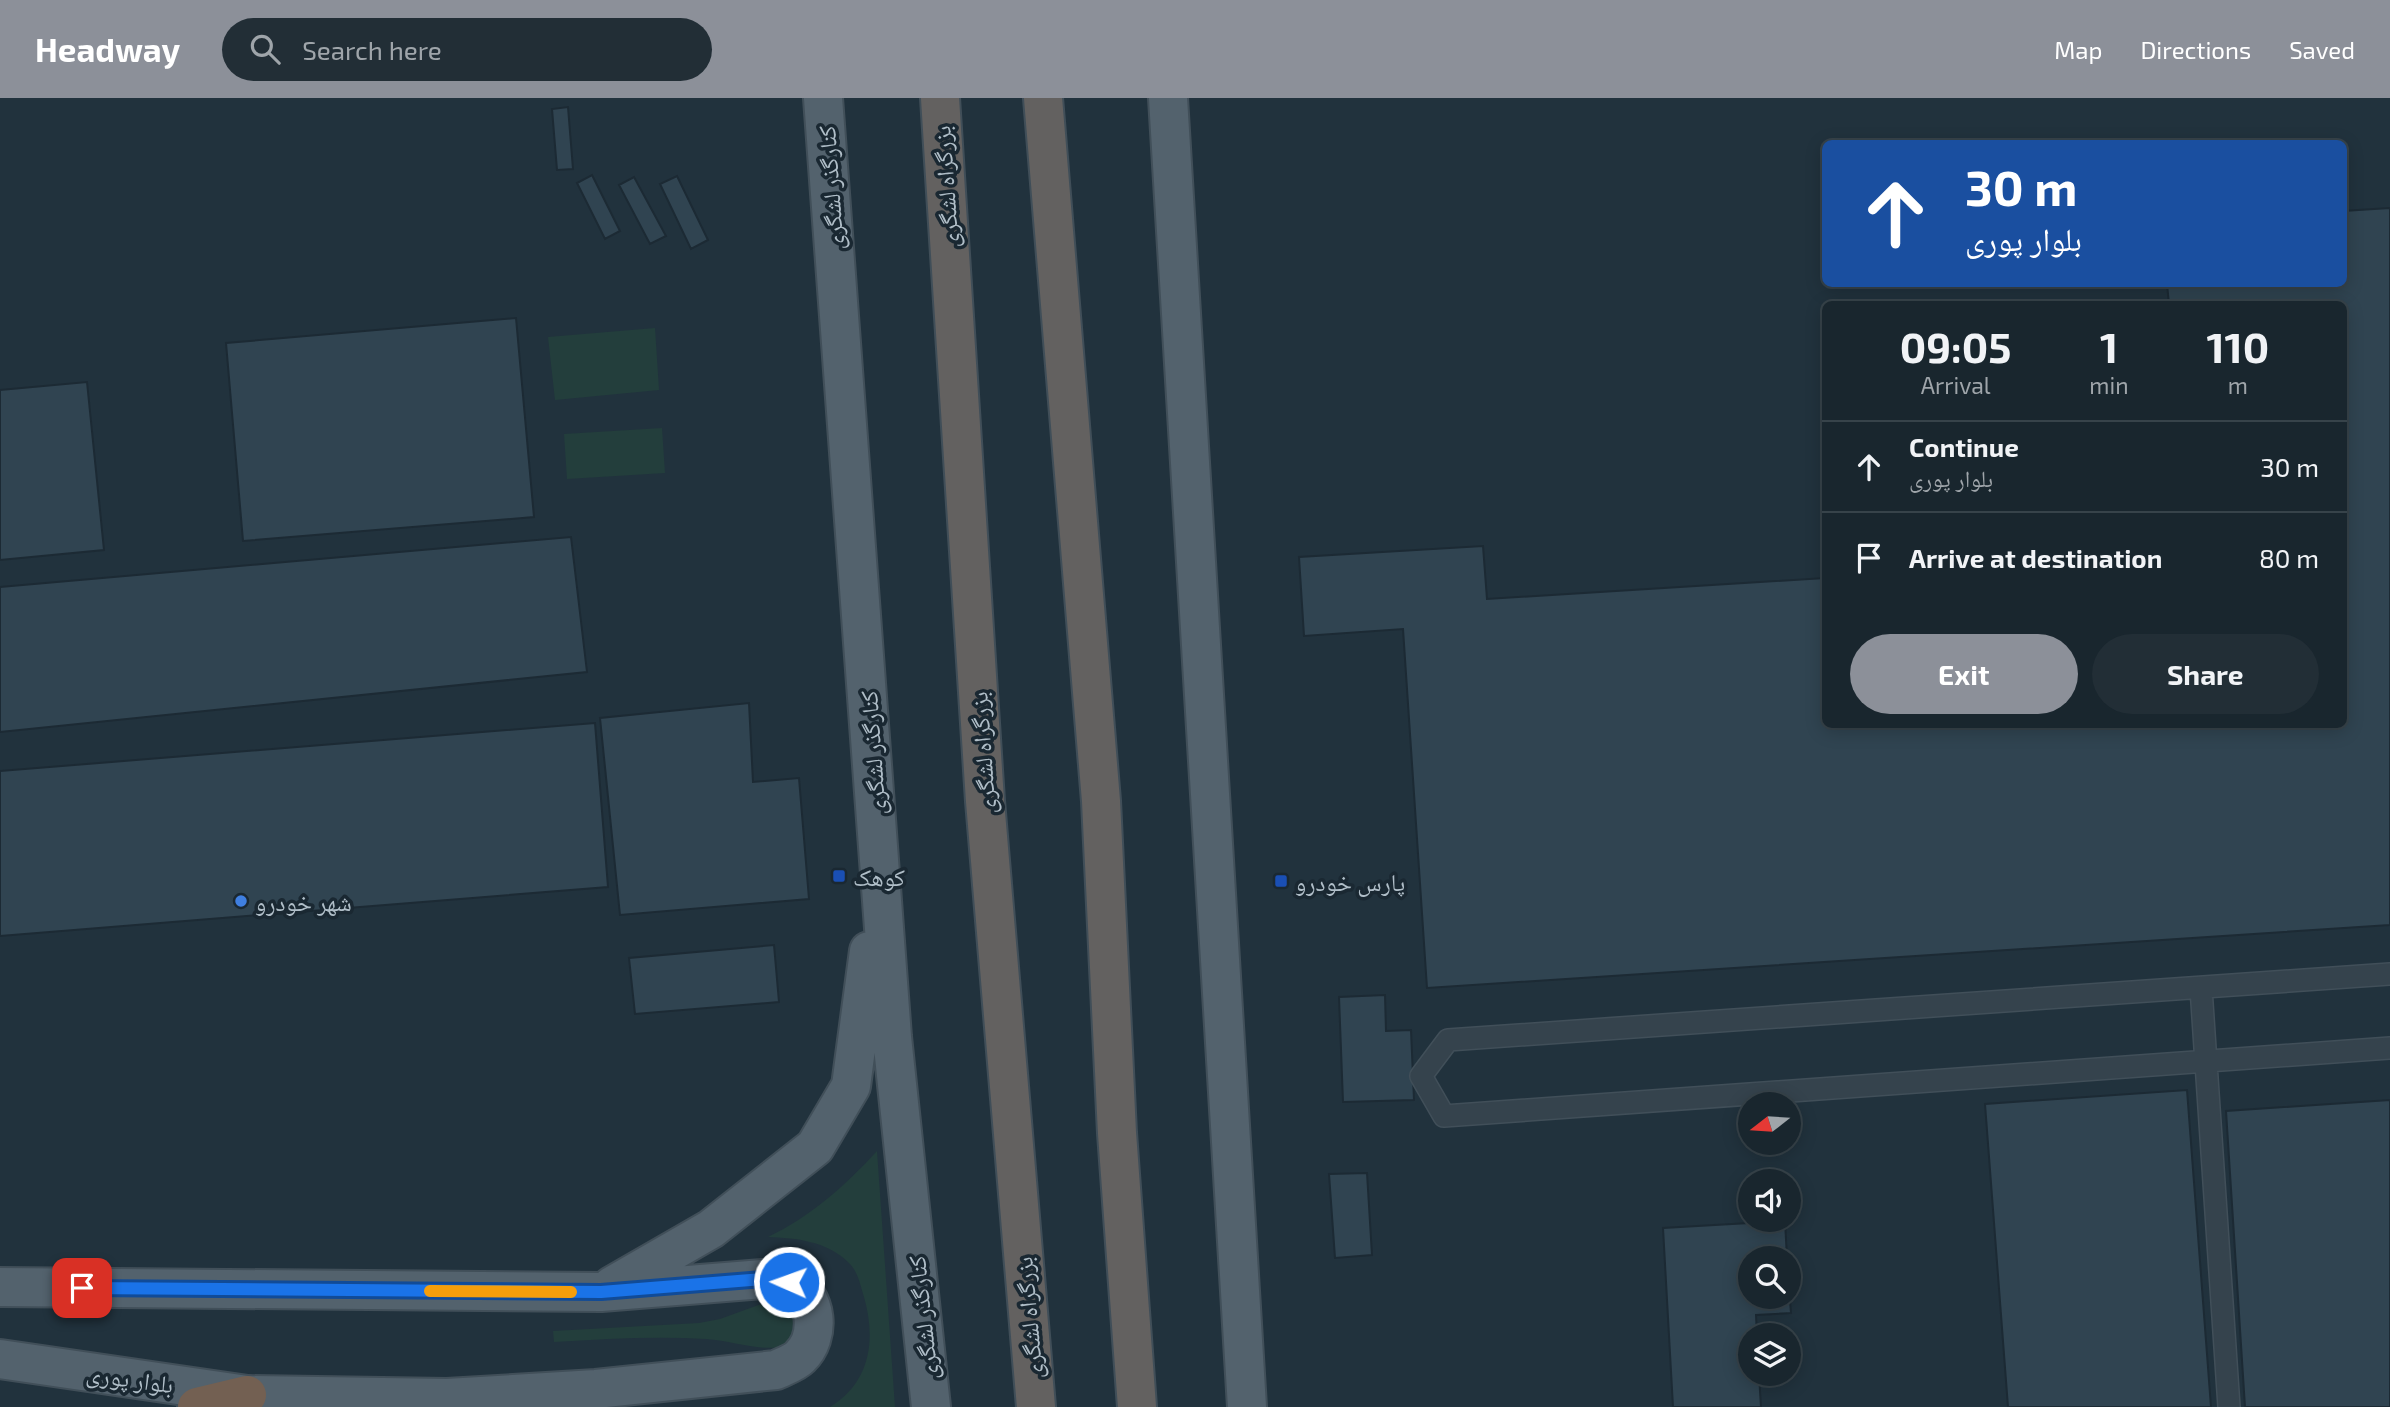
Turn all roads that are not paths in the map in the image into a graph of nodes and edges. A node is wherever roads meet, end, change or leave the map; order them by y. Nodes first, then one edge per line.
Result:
1 (823, 98) edge
2 (940, 98) edge
3 (1043, 98) edge
4 (1168, 98) edge
5 (880, 862) junction
6 (2390, 974) edge
7 (2201, 988) junction
8 (2390, 1048) edge
9 (2206, 1061) junction
10 (0, 1287) edge
11 (601, 1292) junction
12 (0, 1359) edge
13 (596, 1389) junction
14 (247, 1395) junction
15 (197, 1407) edge
16 (664, 1407) edge
17 (931, 1407) edge
18 (1036, 1407) edge
19 (1137, 1407) edge
20 (1247, 1407) edge
21 (2229, 1407) edge

1 - 5 main road, کنارگذر لشگری
2 - 18 highway, بزرگراه لشگری
3 - 19 highway
4 - 20 main road
5 - 11 main road
5 - 17 main road, کنارگذر لشگری
6 - 7 lane
7 - 9 lane
7 - 9 lane
8 - 9 lane
9 - 21 lane
10 - 11 main road
11 - 13 main road, بلوار پوری
12 - 14 main road, بلوار پوری
13 - 14 main road, بلوار پوری
13 - 16 main road
14 - 15 highway

